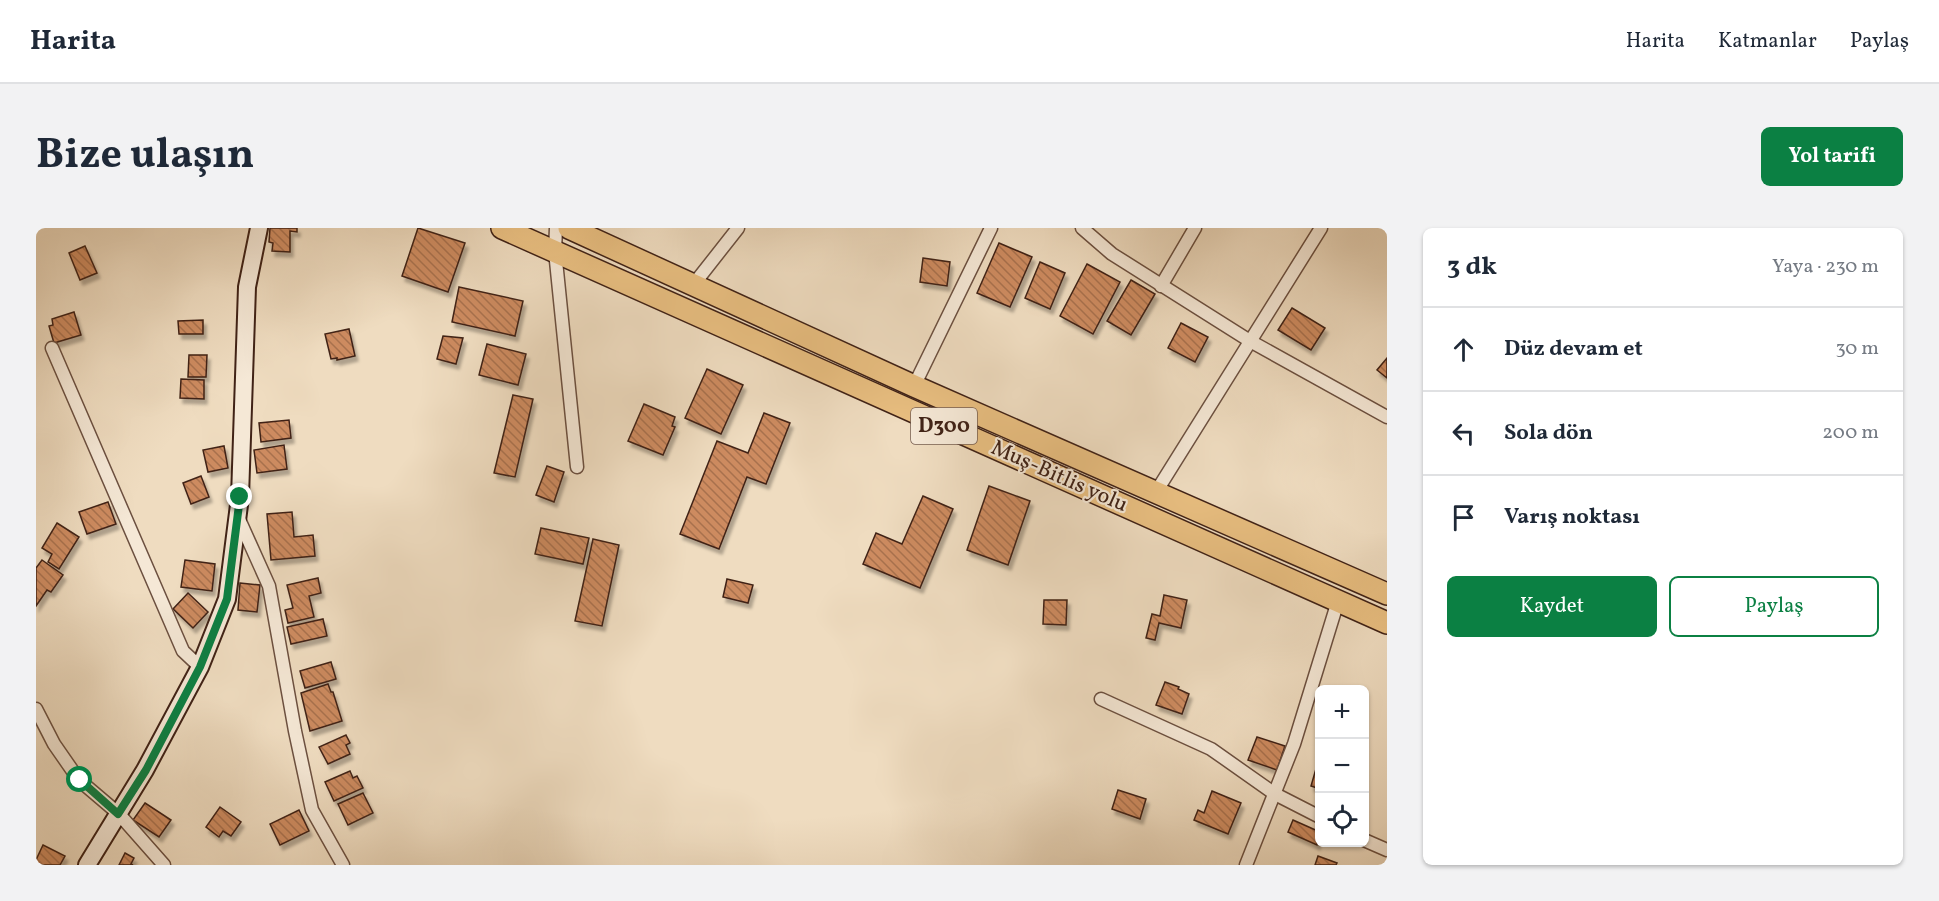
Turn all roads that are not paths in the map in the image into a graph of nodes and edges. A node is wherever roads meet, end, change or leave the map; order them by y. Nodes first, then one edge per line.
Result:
1 (259, 228) edge
2 (502, 228) edge
3 (556, 228) edge
4 (569, 228) edge
5 (738, 228) edge
6 (991, 228) edge
7 (1082, 228) edge
8 (1195, 228) edge
9 (1321, 228) edge
10 (555, 251) junction
11 (694, 284) junction
12 (1161, 286) junction
13 (1250, 341) junction
14 (52, 348) dead end
15 (914, 386) junction
16 (1387, 417) edge
17 (578, 467) dead end
18 (1156, 492) junction
19 (237, 516) junction
20 (1387, 594) edge
21 (1338, 601) junction
22 (1387, 623) edge
23 (200, 667) junction
24 (1101, 699) dead end
25 (36, 709) edge
26 (1275, 794) junction
27 (118, 814) junction
28 (1315, 814) edge
29 (1369, 842) edge
30 (1387, 850) edge
31 (87, 865) edge
32 (164, 865) edge
33 (343, 865) edge
34 (1246, 865) edge

1 - 19 street
2 - 10 highway, Muş-Bitlis yolu / D300
3 - 10 street
4 - 11 highway, Muş-Bitlis yolu / D300
5 - 11 street
6 - 15 street
7 - 12 street
8 - 12 street
9 - 13 street
10 - 17 street
10 - 21 highway, Muş-Bitlis yolu / D300
11 - 15 highway, Muş-Bitlis yolu / D300
12 - 13 street
13 - 16 street
13 - 18 street
14 - 23 street
15 - 18 highway, Muş-Bitlis yolu / D300
18 - 20 highway, Muş-Bitlis yolu / D300
19 - 23 street
19 - 33 street
21 - 22 highway, Muş-Bitlis yolu / D300
21 - 26 street
23 - 27 street
24 - 26 street
25 - 27 street
26 - 28 street
26 - 34 street
27 - 31 street
27 - 32 street
29 - 30 street

